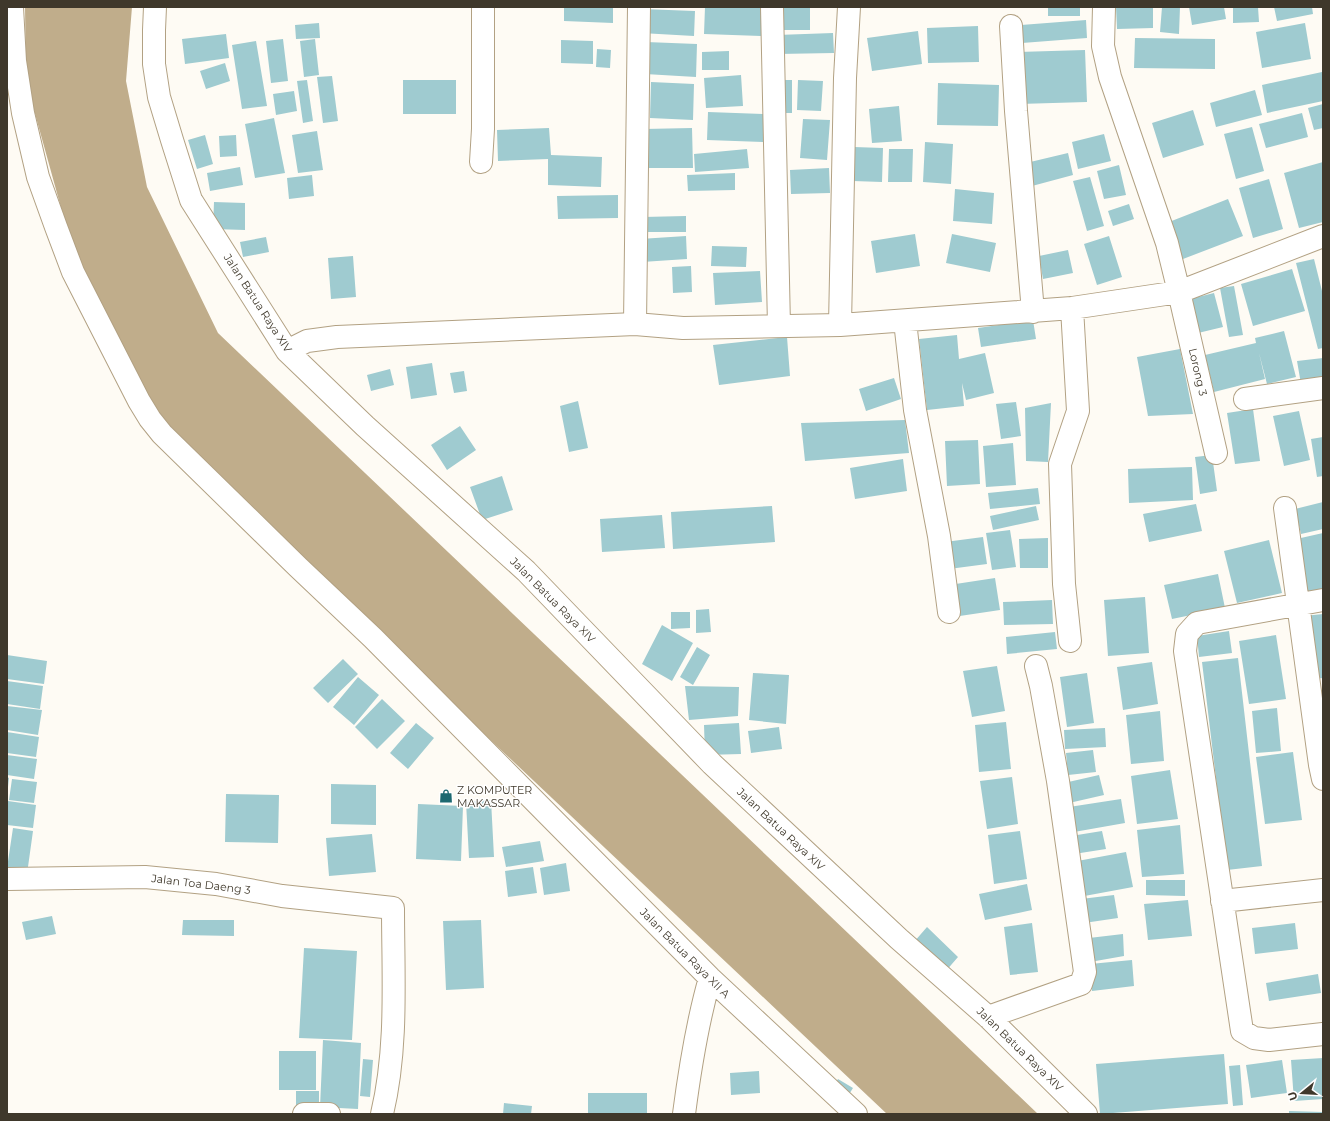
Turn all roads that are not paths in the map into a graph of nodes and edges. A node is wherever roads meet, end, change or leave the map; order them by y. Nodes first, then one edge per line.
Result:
1 (12, 7) edge
2 (155, 7) edge
3 (483, 7) edge
4 (639, 7) edge
5 (772, 7) edge
6 (849, 7) edge
7 (1104, 7) edge
8 (1012, 26) dead end
9 (481, 162) dead end
10 (1323, 236) edge
11 (1179, 292) junction
12 (1072, 308) junction
13 (1033, 312) junction
14 (905, 321) junction
15 (635, 324) junction
16 (840, 325) junction
17 (779, 326) junction
18 (287, 351) junction
19 (1323, 388) edge
20 (1245, 399) dead end
21 (1216, 453) dead end
22 (1285, 508) dead end
23 (1323, 600) edge
24 (1298, 605) junction
25 (949, 612) dead end
26 (1070, 641) dead end
27 (1036, 666) dead end
28 (1323, 779) edge
29 (7, 879) edge
30 (1323, 890) edge
31 (1222, 901) junction
32 (710, 978) junction
33 (988, 1017) junction
34 (1323, 1034) edge
35 (845, 1110) edge
36 (304, 1114) edge
37 (329, 1114) edge
38 (382, 1114) edge
39 (684, 1114) edge
40 (1086, 1114) edge

1 - 32 street, Jalan Batua Raya XII A
2 - 18 street, Jalan Batua Raya XIV
3 - 9 street
4 - 15 street
5 - 17 street
6 - 16 street
7 - 11 street, Lorong 3
8 - 13 street
10 - 11 street
11 - 12 street
11 - 21 street, Lorong 3
12 - 13 street
12 - 26 street
13 - 14 street
14 - 16 street
14 - 25 street
15 - 17 street
15 - 18 street
16 - 17 street
18 - 33 street, Jalan Batua Raya XIV
19 - 20 street
22 - 24 street
23 - 24 street
24 - 28 street
24 - 31 street
27 - 33 street
29 - 38 street, Jalan Toa Daeng 3
30 - 31 street
31 - 34 street
32 - 35 street, Jalan Batua Raya XII A
32 - 39 street
33 - 40 street, Jalan Batua Raya XIV
36 - 37 street

